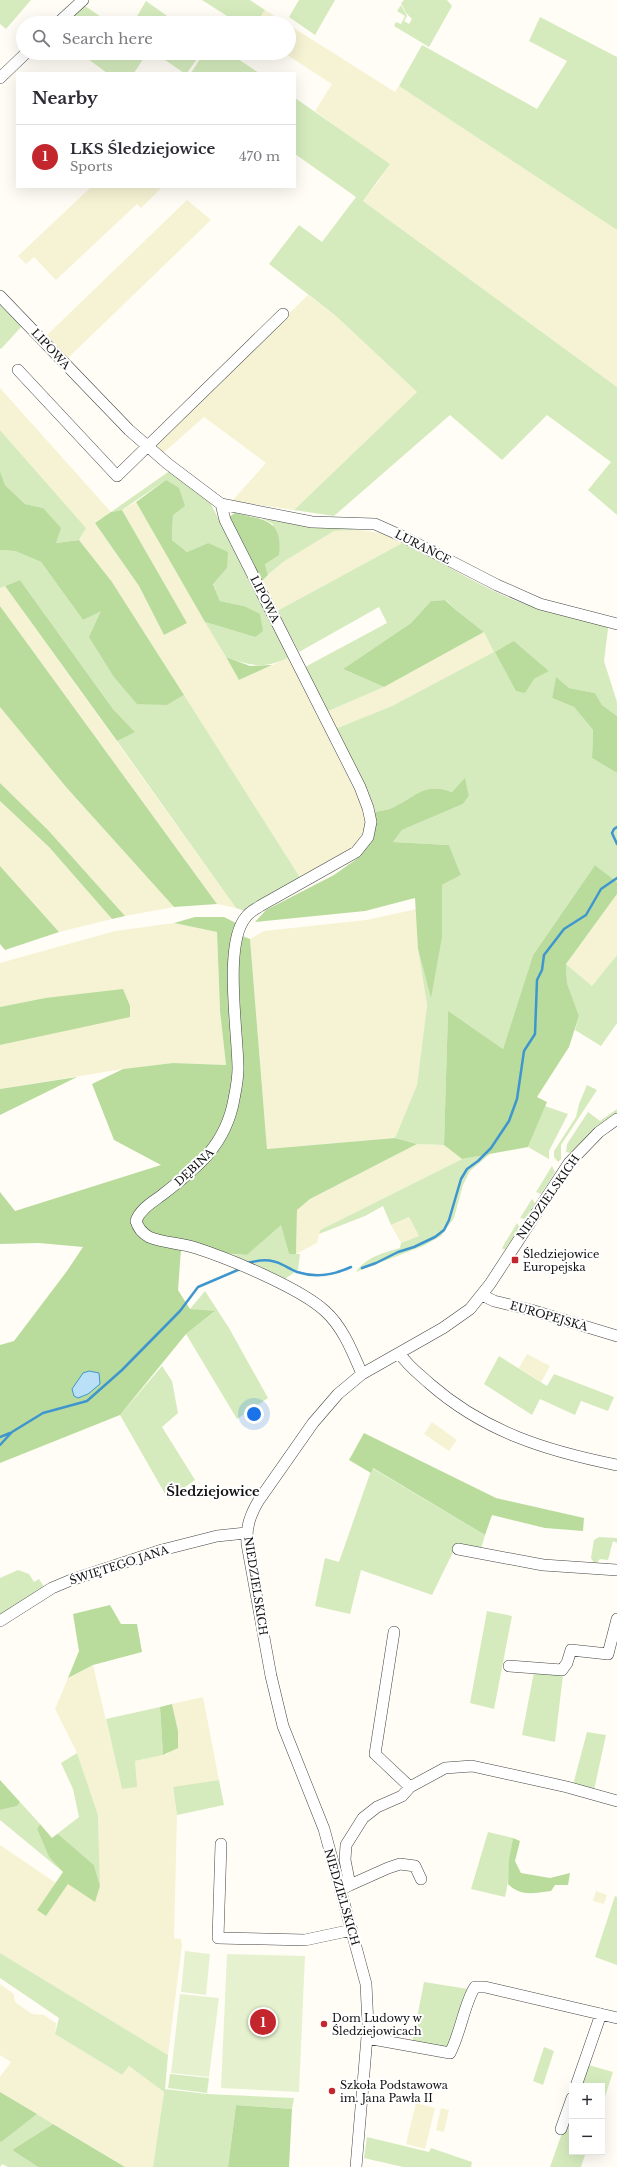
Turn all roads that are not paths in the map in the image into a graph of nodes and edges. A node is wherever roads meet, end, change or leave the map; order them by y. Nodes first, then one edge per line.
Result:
1 (84, 0) edge
2 (66, 16) edge
3 (19, 60) edge
4 (0, 78) edge
5 (0, 296) edge
6 (282, 314) dead end
7 (18, 370) dead end
8 (146, 446) junction
9 (221, 504) junction
10 (617, 624) edge
11 (246, 916) joint
12 (617, 1119) edge
13 (482, 1295) junction
14 (617, 1336) edge
15 (400, 1354) junction
16 (362, 1374) junction
17 (617, 1465) edge
18 (246, 1533) junction
19 (458, 1549) dead end
20 (617, 1570) edge
21 (617, 1619) edge
22 (0, 1621) edge
23 (394, 1632) dead end
24 (509, 1666) dead end
25 (410, 1787) junction
26 (617, 1801) edge
27 (221, 1844) dead end
28 (420, 1879) dead end
29 (345, 1888) junction
30 (352, 1930) junction
31 (601, 2014) junction
32 (617, 2018) edge
33 (367, 2038) junction
34 (577, 2083) edge
35 (569, 2106) edge
36 (561, 2129) dead end
37 (356, 2167) edge

1 - 2 street
3 - 4 street
5 - 8 street, LIPOWA
6 - 8 street
7 - 8 street
8 - 9 street, LIPOWA
9 - 10 street, LURAŃCE
9 - 11 street, LIPOWA
11 - 16 street, DĘBINA
12 - 13 street, NIEDZIELSKICH
13 - 14 street, EUROPEJSKA
13 - 15 street, NIEDZIELSKICH
15 - 16 street, NIEDZIELSKICH
15 - 17 street
16 - 18 street, NIEDZIELSKICH
18 - 22 street, ŚWIĘTEGO JANA
18 - 29 street, NIEDZIELSKICH
19 - 20 street
21 - 24 street
23 - 25 street
25 - 26 street
25 - 29 street
27 - 30 street
28 - 29 street
29 - 30 street, NIEDZIELSKICH
30 - 33 street, NIEDZIELSKICH
31 - 32 street
31 - 33 street
31 - 34 street
33 - 37 street, NIEDZIELSKICH
35 - 36 street

